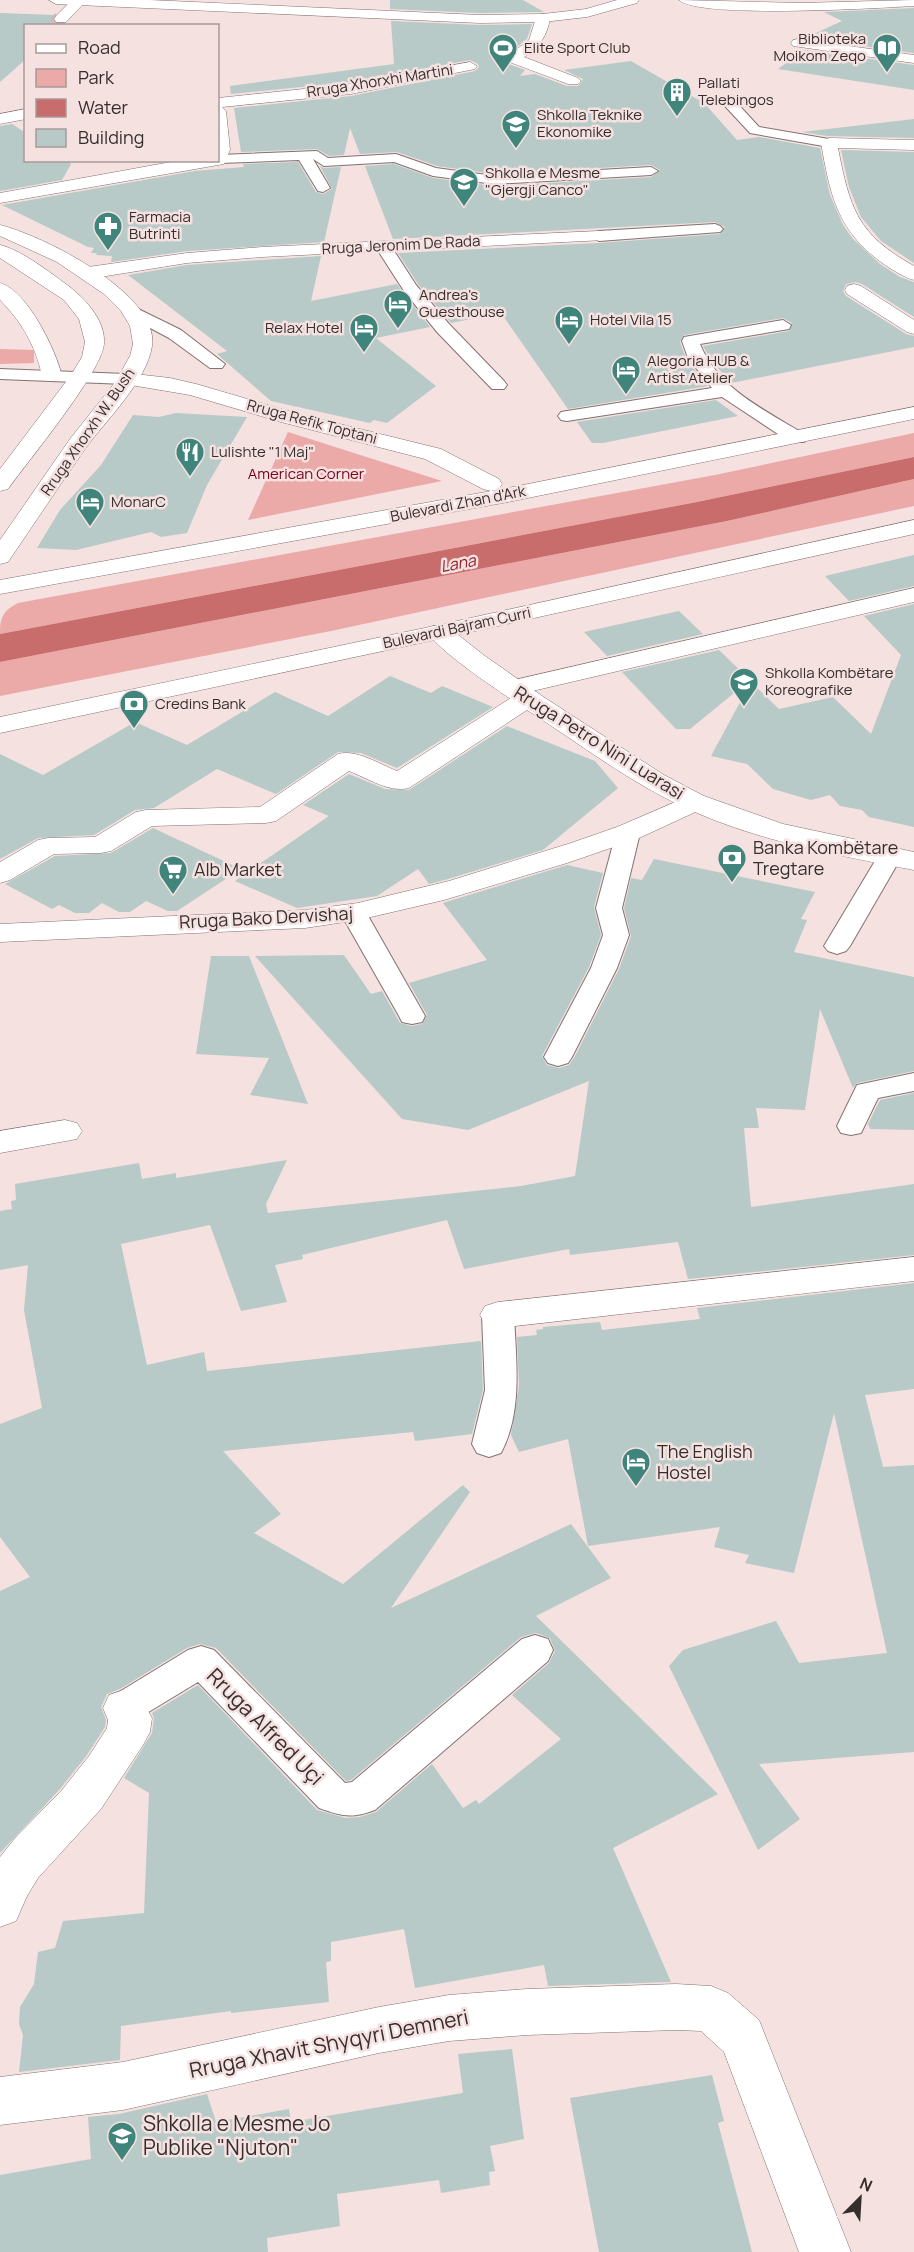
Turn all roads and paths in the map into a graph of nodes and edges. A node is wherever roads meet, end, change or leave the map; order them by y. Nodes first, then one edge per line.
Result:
1 (56, 0) edge
2 (632, 0) edge
3 (80, 1) edge
4 (690, 1) edge
5 (144, 2) edge
6 (874, 2) edge
7 (914, 2) edge
8 (609, 6) edge
9 (543, 18) junction
10 (57, 23) tunnel mouth
11 (798, 43) dead end
12 (914, 59) edge
13 (470, 66) dead end
14 (573, 81) dead end
15 (219, 104) edge
16 (731, 105) dead end
17 (24, 114) edge
18 (0, 119) edge
19 (219, 121) edge
20 (829, 143) junction
21 (914, 144) edge
22 (303, 155) junction
23 (219, 156) edge
24 (219, 160) edge
25 (206, 162) edge
26 (651, 171) dead end
27 (323, 188) dead end
28 (0, 198) edge
29 (715, 229) dead end
30 (0, 230) edge
31 (598, 236) joint
32 (383, 246) junction
33 (0, 250) edge
34 (88, 273) junction
35 (914, 274) edge
36 (914, 279) edge
37 (0, 289) edge
38 (130, 310) junction
39 (783, 325) dead end
40 (914, 328) edge
41 (216, 364) dead end
42 (0, 374) edge
43 (52, 376) junction
44 (80, 377) junction
45 (126, 380) junction
46 (498, 385) dead end
47 (727, 391) junction
48 (914, 413) edge
49 (567, 416) dead end
50 (797, 438) junction
51 (0, 484) edge
52 (491, 484) dead end
53 (914, 527) edge
54 (0, 557) edge
55 (0, 587) edge
56 (914, 595) edge
57 (440, 632) junction
58 (519, 693) junction
59 (0, 725) edge
60 (694, 802) junction
61 (628, 833) junction
62 (902, 858) edge
63 (0, 874) edge
64 (354, 914) junction
65 (0, 933) edge
66 (837, 946) dead end
67 (412, 1016) dead end
68 (558, 1058) dead end
69 (914, 1082) edge
70 (851, 1126) dead end
71 (65, 1131) dead end
72 (0, 1142) edge
73 (914, 1269) edge
74 (498, 1315) joint
75 (489, 1444) dead end
76 (535, 1650) dead end
77 (124, 1708) joint
78 (0, 1906) edge
79 (0, 2101) edge
80 (825, 2252) edge

1 - 3 street
2 - 8 street
3 - 5 street
3 - 10 street
4 - 6 street
5 - 9 street
6 - 7 street
8 - 9 street
9 - 14 street
11 - 12 street
13 - 15 street, Rruga Xhorxhi Martini
16 - 20 lane
17 - 18 street
19 - 23 street
20 - 21 street
20 - 35 street
22 - 24 lane
22 - 26 lane
22 - 27 lane
25 - 28 street
29 - 31 lane, Rruga Jeronim De Rada
30 - 34 street, Rruga Xhorxh W. Bush
31 - 32 street, Rruga Jeronim De Rada
32 - 34 street, Rruga Jeronim De Rada
32 - 46 lane
33 - 44 street
34 - 38 street, Rruga Xhorxh W. Bush
36 - 40 street
37 - 43 street
38 - 41 lane
38 - 45 street, Rruga Xhorxh W. Bush
39 - 47 lane
42 - 43 lane
43 - 44 lane
44 - 45 lane
44 - 51 street
45 - 52 street, Rruga Refik Toptani
45 - 54 street, Rruga Xhorxh W. Bush
47 - 49 lane
47 - 50 lane
48 - 50 street, Bulevardi Zhan d'Ark
50 - 55 street, Bulevardi Zhan d'Ark
53 - 57 street, Bulevardi Bajram Curri
56 - 58 street
57 - 58 street, Rruga Petro Nini Luarasi
57 - 59 street, Bulevardi Bajram Curri
58 - 60 street, Rruga Petro Nini Luarasi
58 - 63 street
60 - 61 street, Rruga Bako Dervishaj
60 - 62 street, Rruga Petro Nini Luarasi
61 - 64 street, Rruga Bako Dervishaj
61 - 68 lane
62 - 66 lane
64 - 65 street, Rruga Bako Dervishaj
64 - 67 lane
69 - 70 lane
71 - 72 street
73 - 74 street
74 - 75 lane
76 - 77 lane, Rruga Alfred Uçi
77 - 78 street, Rruga Alfred Uçi
79 - 80 street, Rruga Xhavit Shyqyri Demneri

